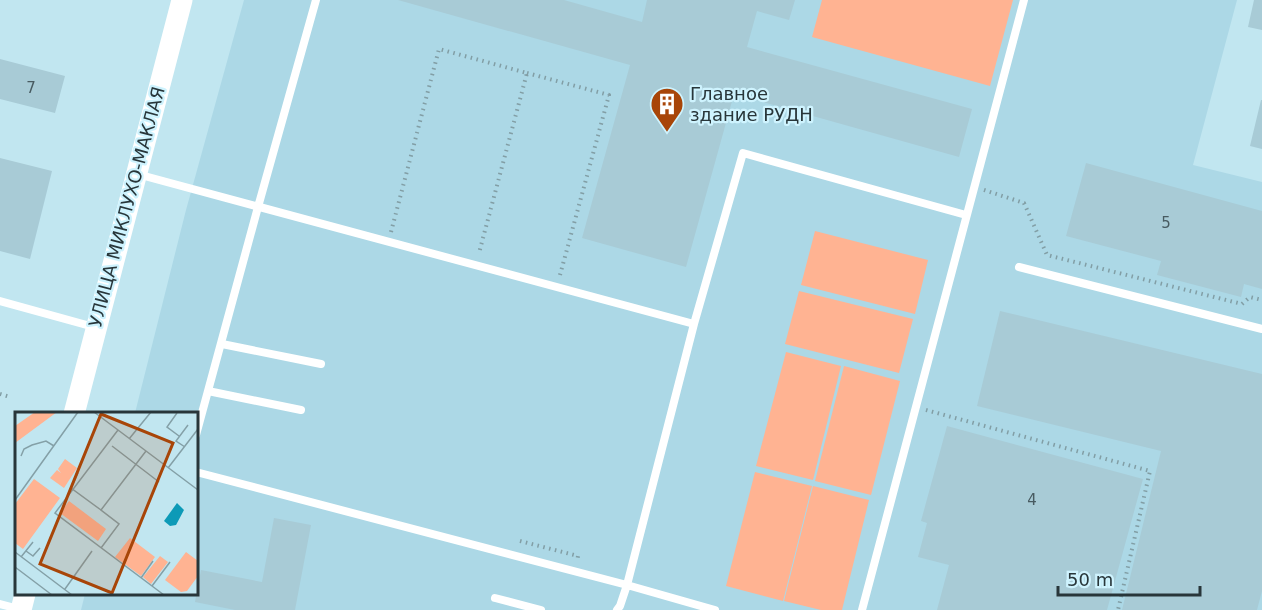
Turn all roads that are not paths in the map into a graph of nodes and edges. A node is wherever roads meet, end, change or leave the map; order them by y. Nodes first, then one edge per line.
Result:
1 (182, 0) edge
2 (316, 0) edge
3 (1024, 0) edge
4 (135, 174) junction
5 (258, 207) junction
6 (966, 215) junction
7 (1019, 267) dead end
8 (0, 301) edge
9 (694, 324) junction
10 (96, 328) junction
11 (1262, 329) edge
12 (222, 344) junction
13 (321, 364) dead end
14 (208, 392) junction
15 (301, 410) dead end
16 (75, 412) edge
17 (198, 428) edge
18 (198, 473) edge
19 (627, 585) junction
20 (495, 598) dead end
21 (0, 604) edge
22 (22, 604) edge
23 (541, 610) edge
24 (617, 610) edge
25 (715, 610) edge
26 (862, 610) edge

1 - 4 main road, УЛИЦА МИКЛУХО-МАКЛАЯ
2 - 5 lane
3 - 6 lane
4 - 5 lane
4 - 10 main road, УЛИЦА МИКЛУХО-МАКЛАЯ
5 - 9 lane
5 - 12 lane
6 - 9 lane
6 - 26 lane
7 - 11 lane
8 - 10 lane
9 - 19 lane
10 - 16 main road, УЛИЦА МИКЛУХО-МАКЛАЯ
12 - 13 lane
12 - 14 lane
14 - 15 lane
14 - 17 lane
18 - 19 lane
19 - 24 lane
19 - 25 lane
20 - 23 lane
21 - 22 lane

